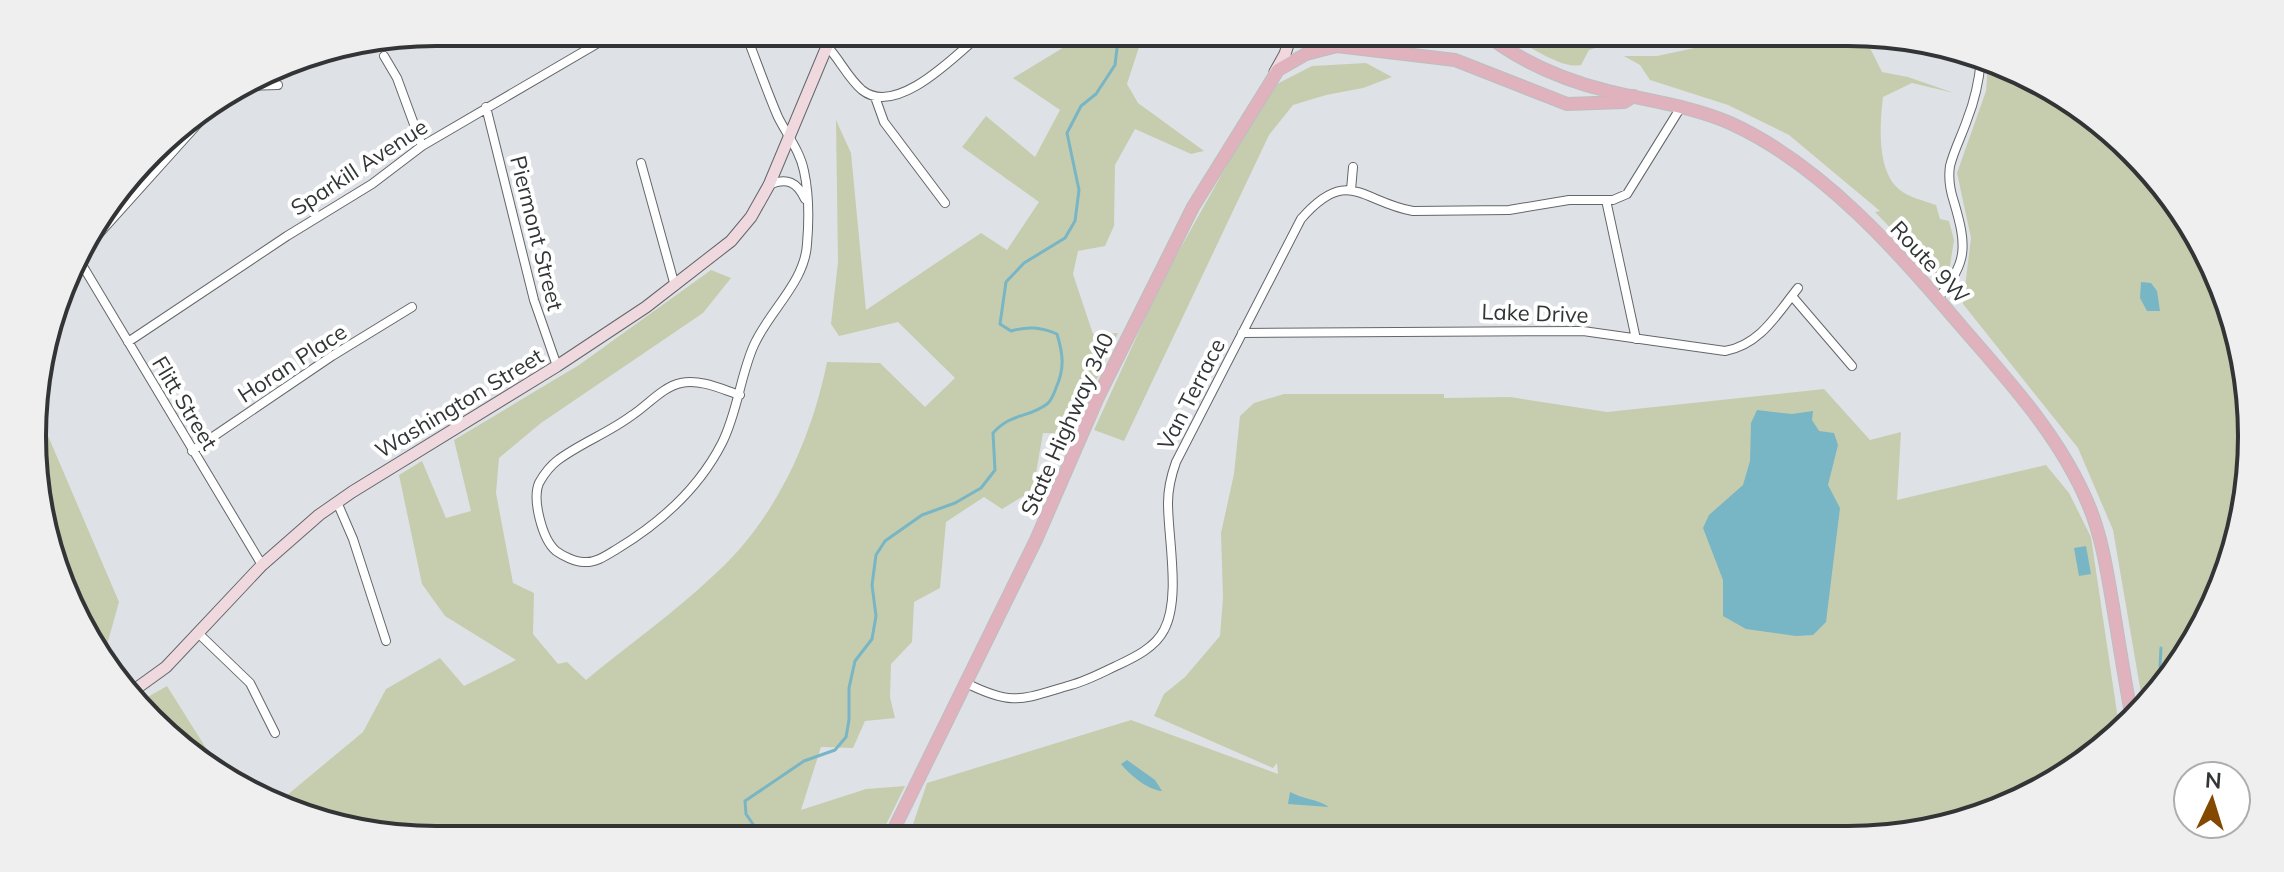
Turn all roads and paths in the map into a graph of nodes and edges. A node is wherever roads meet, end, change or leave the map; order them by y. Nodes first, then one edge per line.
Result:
1 (593, 46) edge
2 (750, 46) edge
3 (827, 46) joint
4 (965, 46) edge
5 (1288, 46) edge
6 (1337, 46) joint
7 (1504, 46) edge
8 (384, 56) dead end
9 (1979, 69) edge
10 (1272, 77) junction
11 (265, 85) edge
12 (278, 85) dead end
13 (1634, 96) junction
14 (875, 97) junction
15 (486, 107) junction
16 (1681, 107) junction
17 (789, 137) junction
18 (185, 138) edge
19 (422, 146) junction
20 (641, 163) dead end
21 (1353, 167) dead end
22 (769, 185) junction
23 (1351, 190) junction
24 (1606, 200) junction
25 (945, 203) dead end
26 (807, 204) junction
27 (112, 220) edge
28 (84, 268) edge
29 (675, 286) junction
30 (1798, 288) dead end
31 (1792, 296) junction
32 (1938, 298) junction
33 (412, 307) dead end
34 (1242, 333) junction
35 (1636, 339) junction
36 (128, 342) junction
37 (557, 366) junction
38 (1852, 366) dead end
39 (740, 395) junction
40 (192, 451) junction
41 (337, 502) junction
42 (262, 565) junction
43 (198, 633) junction
44 (386, 641) dead end
45 (966, 683) junction
46 (138, 687) edge
47 (2130, 706) edge
48 (275, 733) dead end
49 (895, 826) edge

1 - 15 street, Sparkill Avenue
2 - 17 street
3 - 14 street
3 - 17 main road, Washington Street
4 - 14 street
5 - 10 main road, State Highway 340
6 - 10 main road
6 - 13 main road
7 - 13 main road, Route 9W
8 - 19 street
9 - 32 street
10 - 45 main road, State Highway 340
11 - 12 street
13 - 16 main road, Route 9W
14 - 25 street
15 - 19 street, Sparkill Avenue
15 - 37 street, Piermont Street
16 - 24 street
16 - 32 main road, Route 9W
17 - 22 main road, Washington Street
17 - 26 street
18 - 27 street
19 - 36 street, Sparkill Avenue
20 - 29 street
21 - 23 street
22 - 26 street
22 - 29 main road, Washington Street
23 - 24 street
23 - 34 street, Van Terrace
24 - 35 street
26 - 39 street
28 - 36 street, Flitt Street
29 - 37 main road, Washington Street
30 - 31 street, Lake Drive
31 - 35 street, Lake Drive
31 - 38 street
32 - 47 main road, Route 9W
33 - 40 street, Horan Place
34 - 35 street, Lake Drive
34 - 45 street, Van Terrace
36 - 40 street, Flitt Street
37 - 41 main road, Washington Street
39 - 39 street
40 - 42 street, Flitt Street
41 - 42 main road, Washington Street
41 - 44 street
42 - 43 main road, Washington Street
43 - 46 main road, Washington Street
43 - 48 street
45 - 49 main road, State Highway 340

